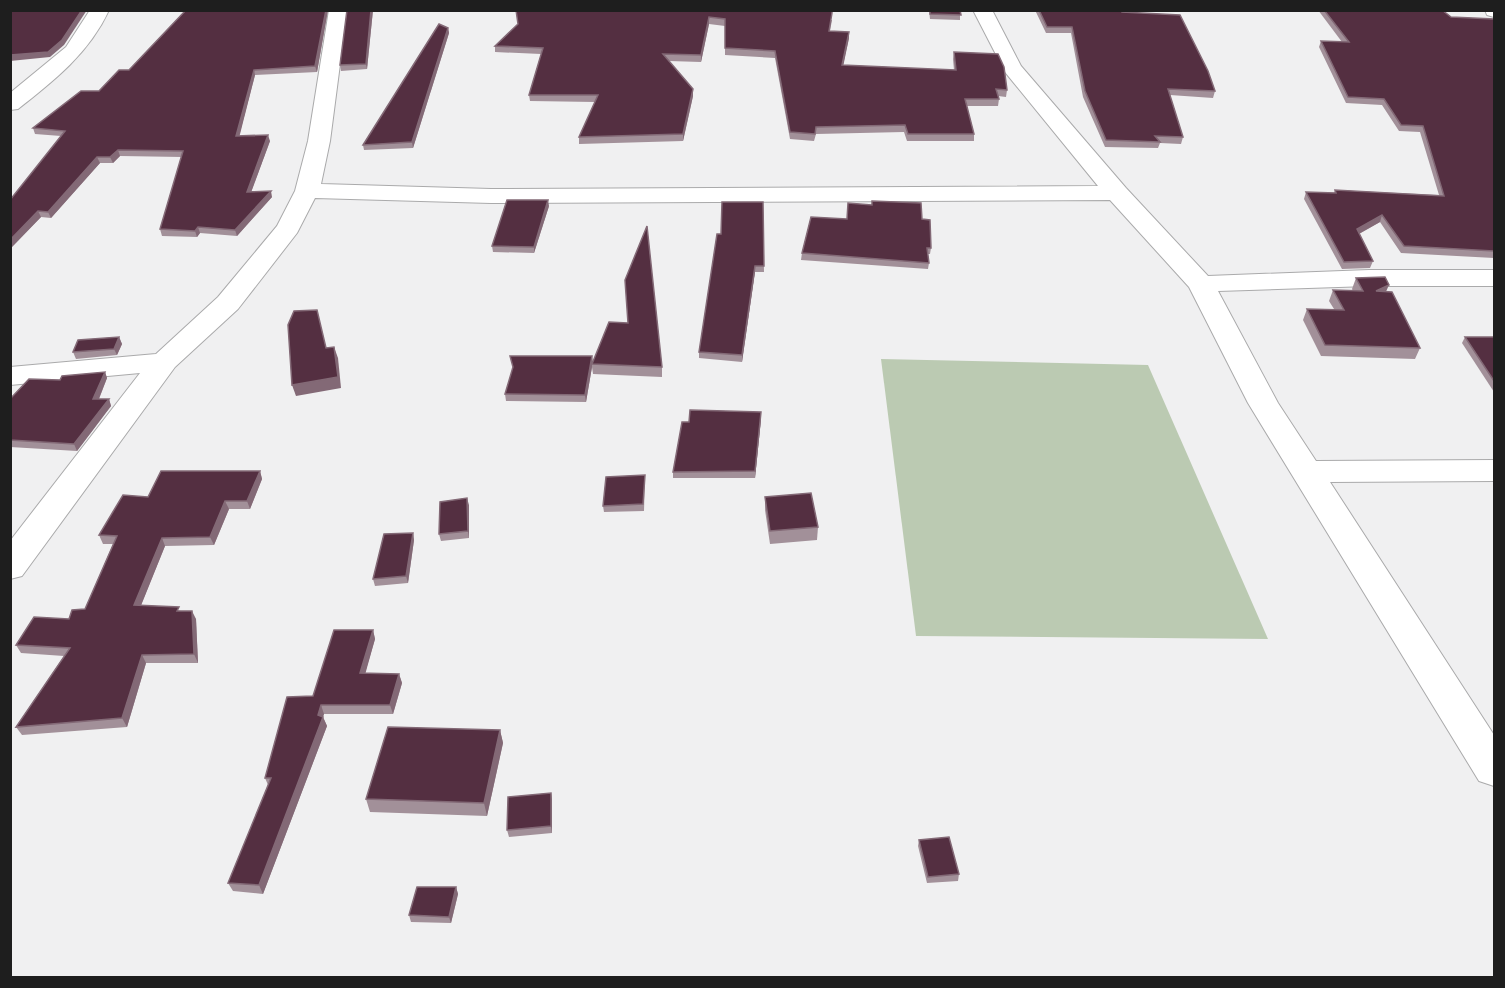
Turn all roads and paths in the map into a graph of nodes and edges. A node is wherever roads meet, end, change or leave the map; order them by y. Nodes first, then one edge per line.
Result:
1 (100, 10) edge
2 (338, 10) edge
3 (982, 10) edge
4 (10, 104) edge
5 (307, 191) junction
6 (1117, 193) junction
7 (1494, 278) edge
8 (1201, 284) junction
9 (165, 361) junction
10 (10, 376) edge
11 (1494, 470) edge
12 (1306, 472) junction
13 (10, 567) edge
14 (1494, 769) edge

1 - 4 street
2 - 5 street
3 - 6 street
5 - 6 street
5 - 9 street
6 - 8 street
7 - 8 street
8 - 12 street
9 - 10 street
9 - 13 street
11 - 12 street
12 - 14 street

